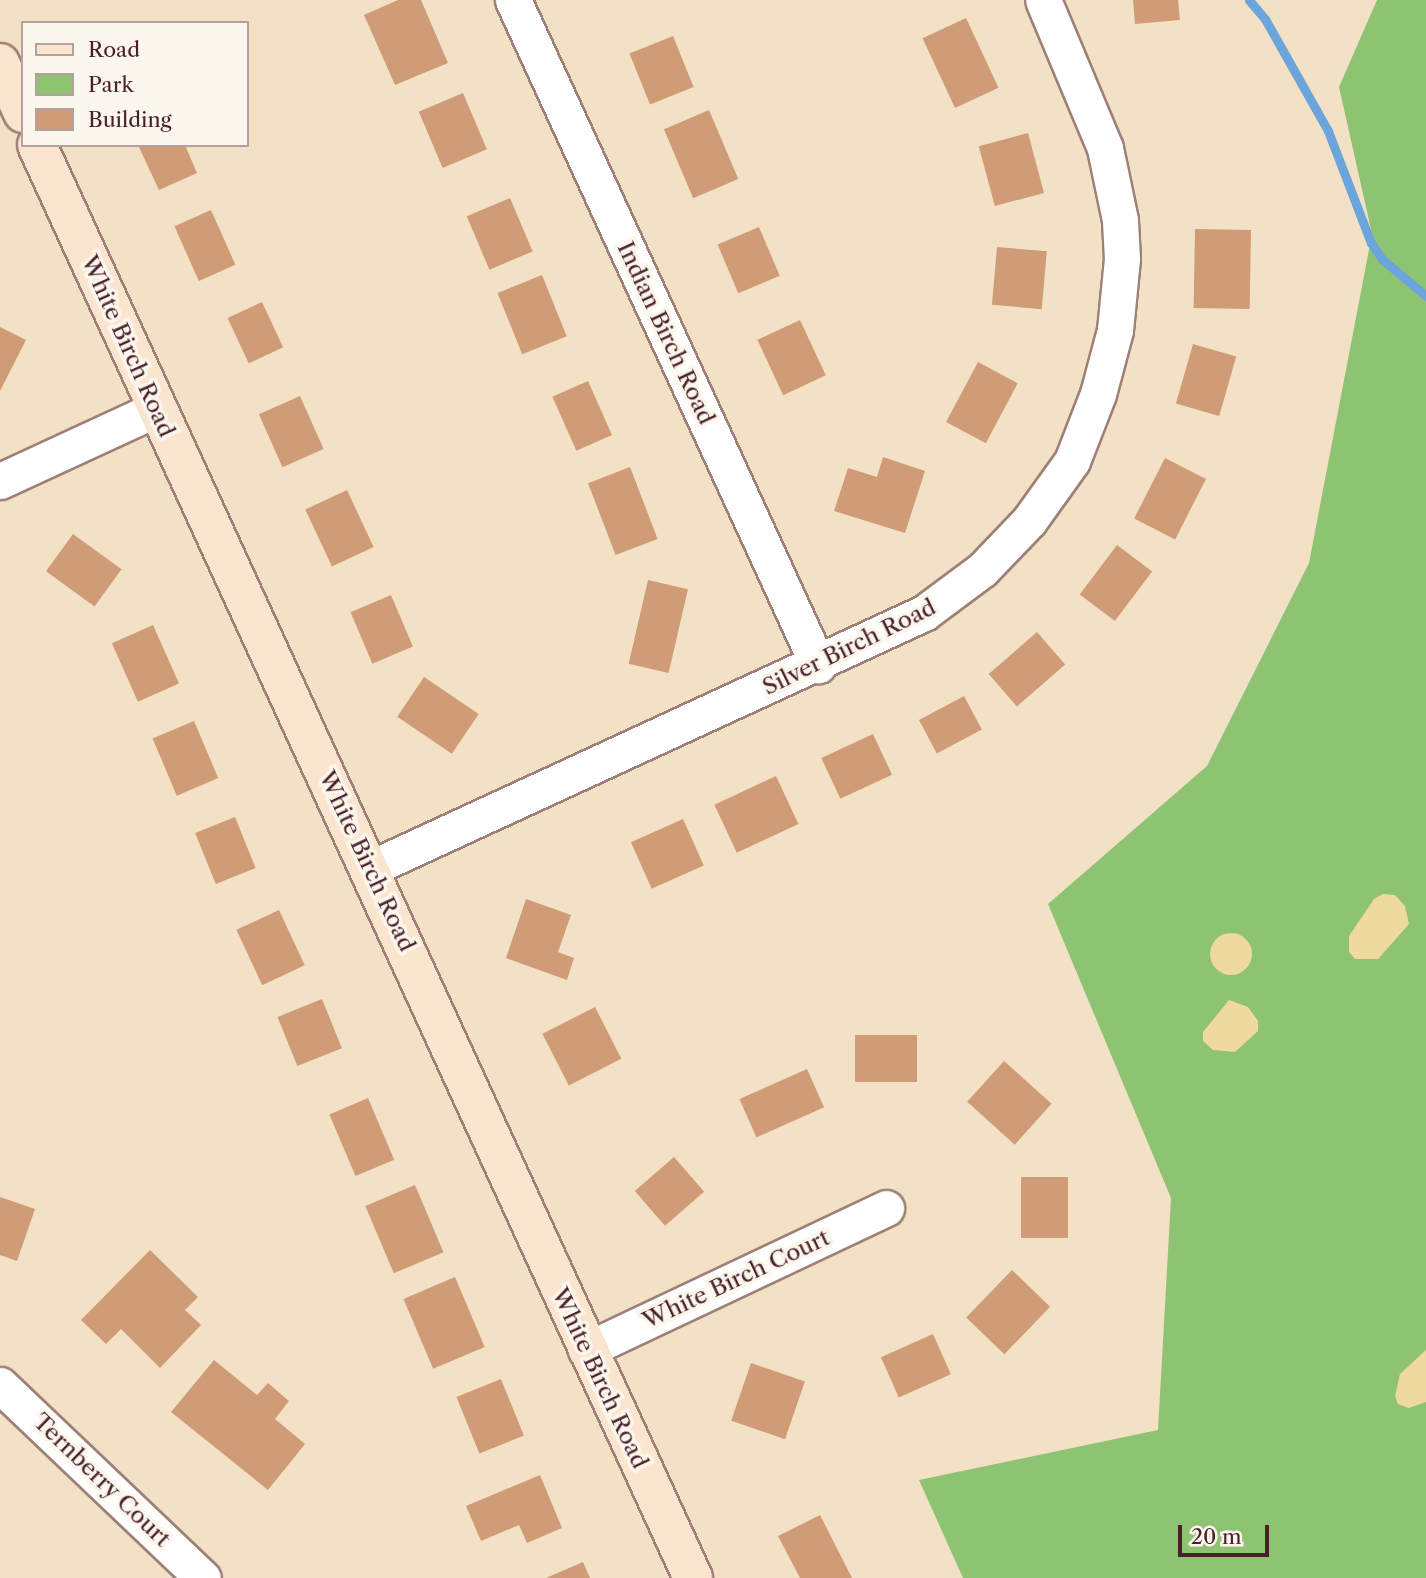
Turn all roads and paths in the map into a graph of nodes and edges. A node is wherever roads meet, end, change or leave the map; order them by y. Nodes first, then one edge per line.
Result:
1 (513, 0) edge
2 (1043, 0) edge
3 (0, 63) edge
4 (21, 109) edge
5 (38, 147) edge
6 (156, 409) junction
7 (0, 481) edge
8 (818, 665) junction
9 (371, 868) junction
10 (886, 1208) dead end
11 (586, 1350) junction
12 (0, 1385) edge
13 (203, 1578) edge
14 (693, 1578) edge

1 - 8 street, Indian Birch Road
2 - 8 street, Silver Birch Road
3 - 4 street
5 - 6 street, White Birch Road
6 - 7 street
6 - 9 street, White Birch Road
8 - 9 street, Silver Birch Road
9 - 11 street, White Birch Road
10 - 11 street, White Birch Court
11 - 14 street, White Birch Road
12 - 13 street, Ternberry Court

